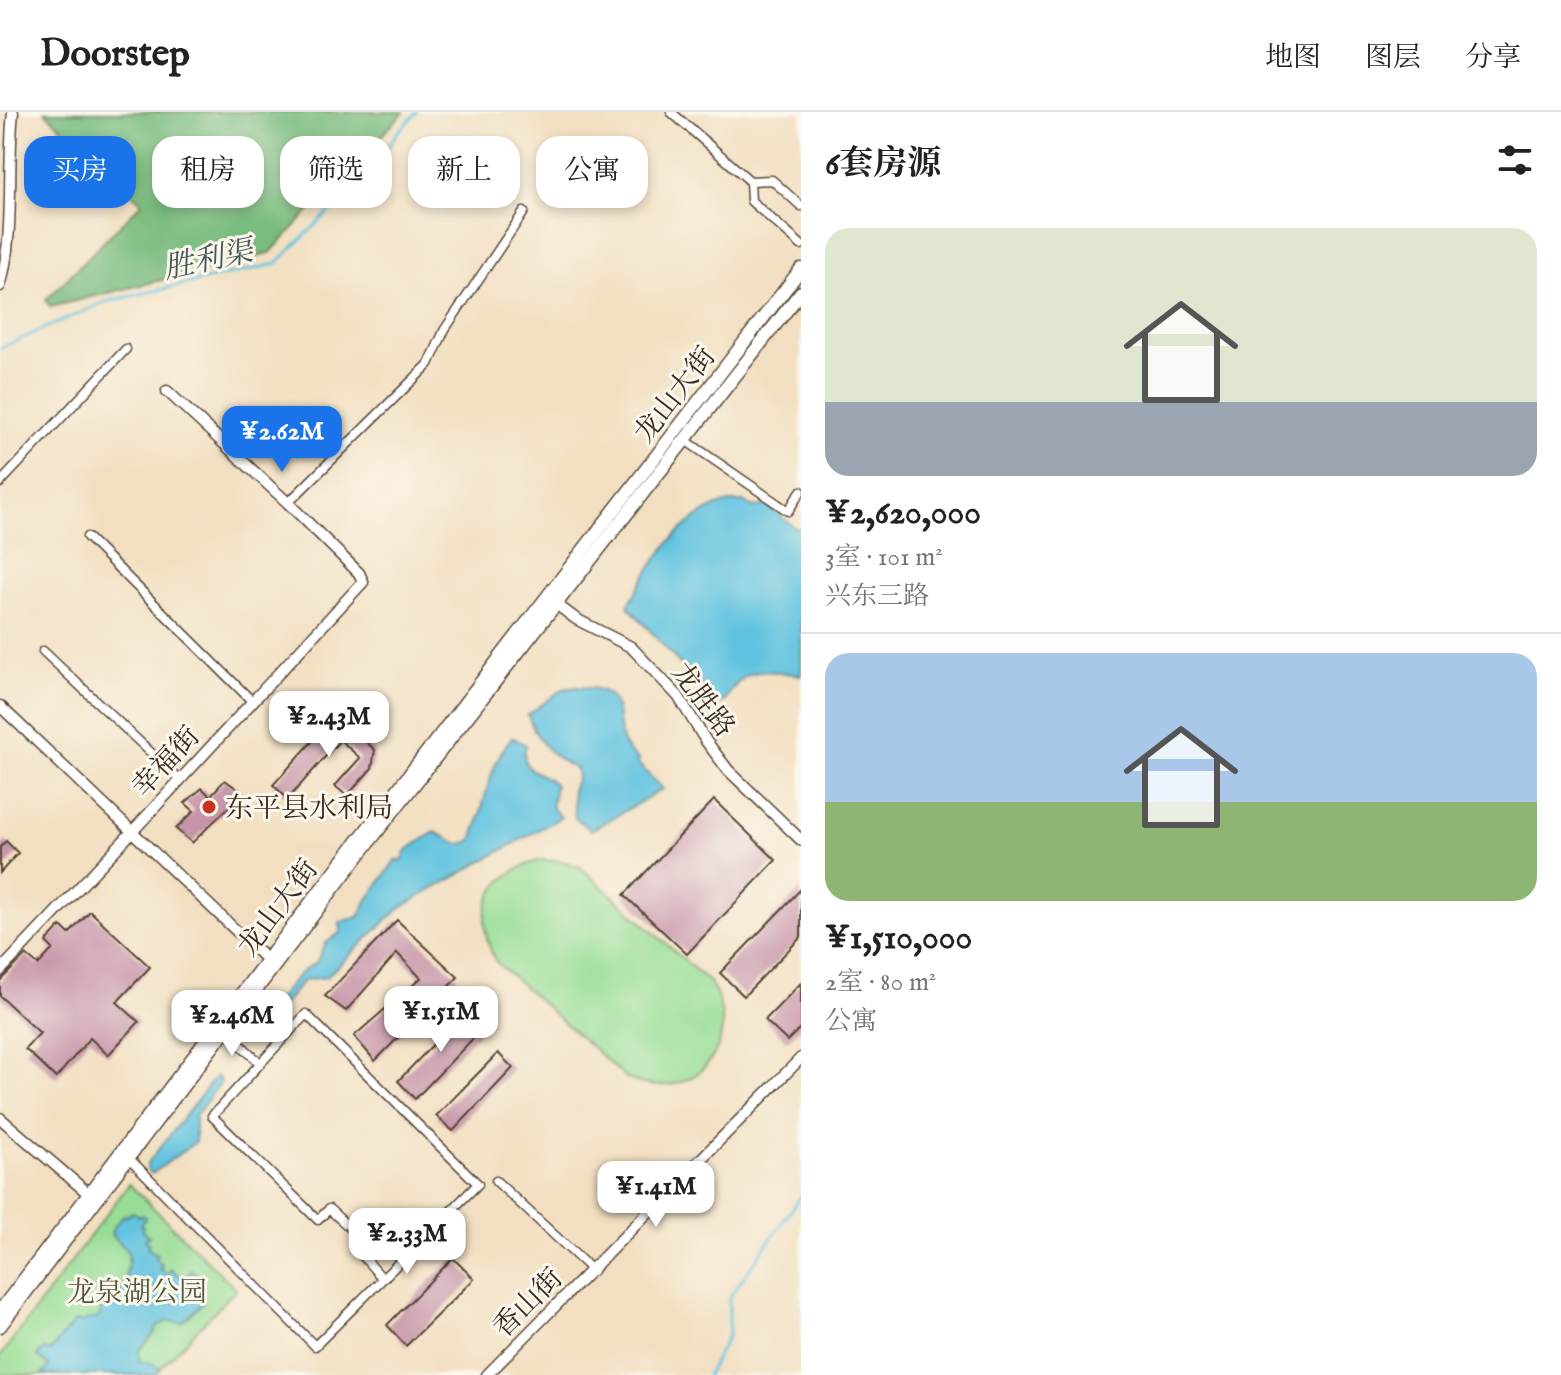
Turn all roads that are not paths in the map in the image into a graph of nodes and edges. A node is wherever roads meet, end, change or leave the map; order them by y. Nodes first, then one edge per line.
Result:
1 (13, 112) edge
2 (671, 112) edge
3 (750, 181) junction
4 (801, 206) edge
5 (524, 212) dead end
6 (801, 245) edge
7 (801, 269) edge
8 (0, 286) edge
9 (801, 292) edge
10 (126, 349) dead end
11 (167, 391) dead end
12 (685, 440) junction
13 (0, 483) edge
14 (801, 491) edge
15 (288, 503) junction
16 (87, 537) dead end
17 (556, 604) junction
18 (43, 651) dead end
19 (253, 702) junction
20 (0, 706) edge
21 (180, 780) junction
22 (132, 832) junction
23 (801, 840) edge
24 (267, 960) junction
25 (0, 971) edge
26 (225, 1030) junction
27 (801, 1058) edge
28 (260, 1063) junction
29 (0, 1118) edge
30 (128, 1157) junction
31 (496, 1181) dead end
32 (89, 1194) junction
33 (593, 1271) junction
34 (382, 1278) junction
35 (0, 1311) edge
36 (0, 1326) edge
37 (487, 1375) edge

1 - 8 street
2 - 3 street
3 - 4 street
3 - 6 street
5 - 15 street
7 - 24 main road, 龙山大街
9 - 12 main road, 龙山大街
10 - 13 street
11 - 15 street
12 - 14 street
12 - 17 main road, 龙山大街
15 - 19 street, 幸福街
16 - 19 street
17 - 23 street, 龙胜路
17 - 26 main road, 龙山大街
18 - 21 street
19 - 21 street, 幸福街
20 - 22 street
21 - 22 street, 幸福街
22 - 24 street
22 - 25 street, 幸福街
24 - 32 main road, 龙山大街
26 - 28 street
26 - 30 main road, 龙山大街
27 - 33 street, 香山街
28 - 34 street
28 - 34 street
29 - 32 street
30 - 34 street
30 - 36 main road, 龙山大街
31 - 33 street
32 - 35 main road, 龙山大街
33 - 37 street, 香山街

